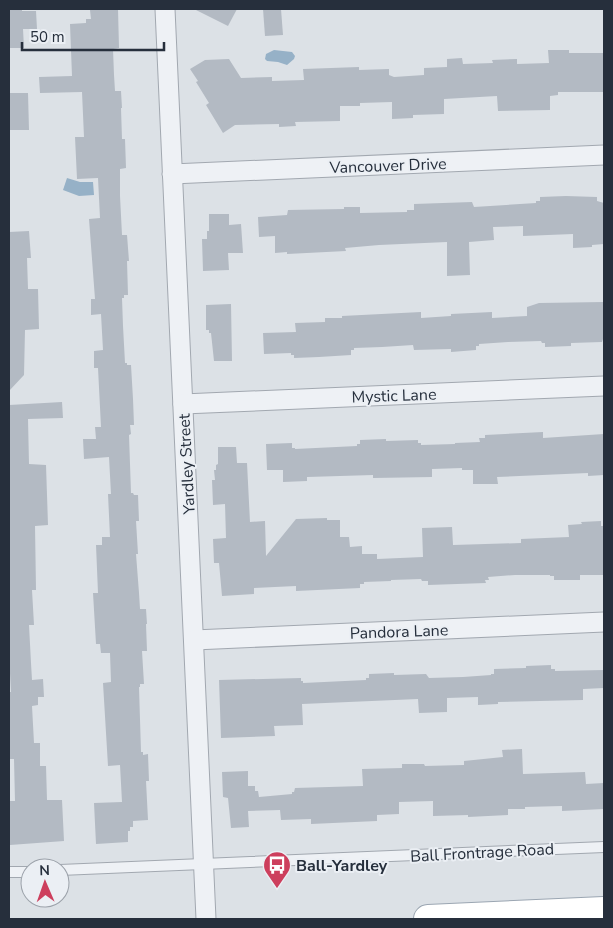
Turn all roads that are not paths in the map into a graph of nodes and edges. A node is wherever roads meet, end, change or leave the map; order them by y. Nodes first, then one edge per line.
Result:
1 (165, 9) edge
2 (604, 156) edge
3 (172, 174) junction
4 (604, 386) edge
5 (183, 404) junction
6 (604, 622) edge
7 (194, 640) junction
8 (604, 847) edge
9 (204, 865) junction
10 (70, 870) edge
11 (604, 911) edge
12 (206, 919) edge
13 (428, 919) edge

1 - 3 street, Yardley Street
2 - 3 street, Vancouver Drive
3 - 5 street, Yardley Street
4 - 5 street, Mystic Lane
5 - 7 street, Yardley Street
6 - 7 street, Pandora Lane
7 - 9 street, Yardley Street
8 - 9 lane, Ball Frontrage Road
9 - 10 lane, Ball Frontrage Road
9 - 12 street, Yardley Street
11 - 13 main road

